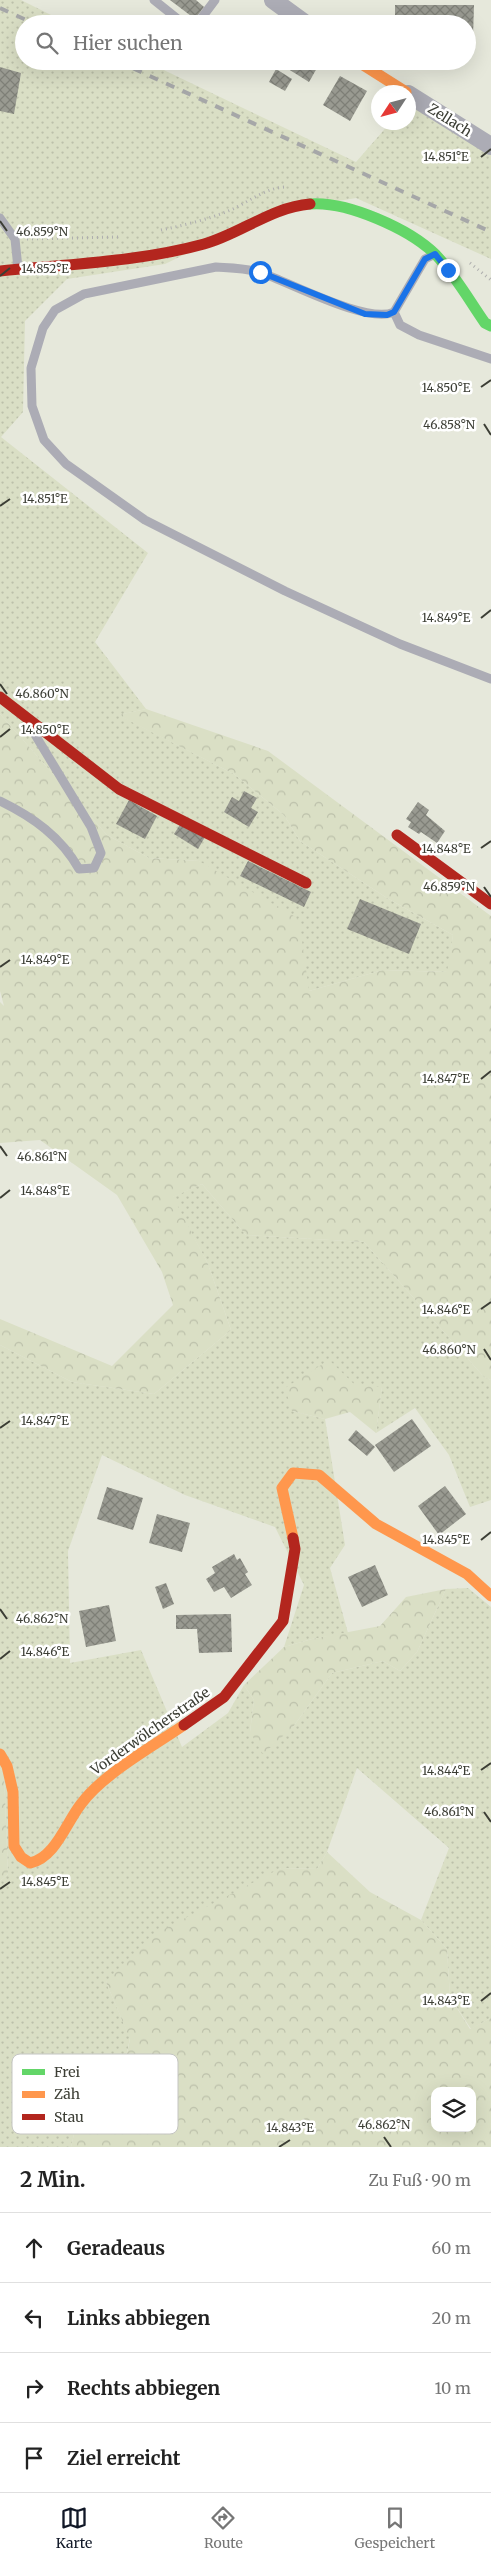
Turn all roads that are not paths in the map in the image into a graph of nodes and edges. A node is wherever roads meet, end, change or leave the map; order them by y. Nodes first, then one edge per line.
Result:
1 (154, 0) edge
2 (215, 0) edge
3 (274, 0) edge
4 (173, 15) edge
5 (203, 15) edge
6 (294, 15) edge
7 (371, 70) edge
8 (394, 85) edge
9 (416, 99) edge
10 (491, 146) edge
11 (0, 218) edge
12 (435, 254) junction
13 (18, 269) junction
14 (0, 271) edge
15 (394, 312) junction
16 (491, 326) edge
17 (491, 359) edge
18 (491, 679) edge
19 (0, 697) edge
20 (25, 718) junction
21 (0, 801) edge
22 (397, 835) dead end
23 (306, 883) dead end
24 (491, 904) edge
25 (491, 1596) edge
26 (0, 1754) edge

1 - 4 lane
2 - 5 lane
3 - 6 street
7 - 8 street, Zellach
9 - 10 street, Zellach
11 - 13 lane
12 - 13 street
12 - 15 lane
12 - 16 street
13 - 14 street
15 - 17 lane
15 - 18 lane
19 - 20 street
20 - 21 lane
20 - 23 street
22 - 24 street
25 - 26 street, Vorderwölcherstraße

